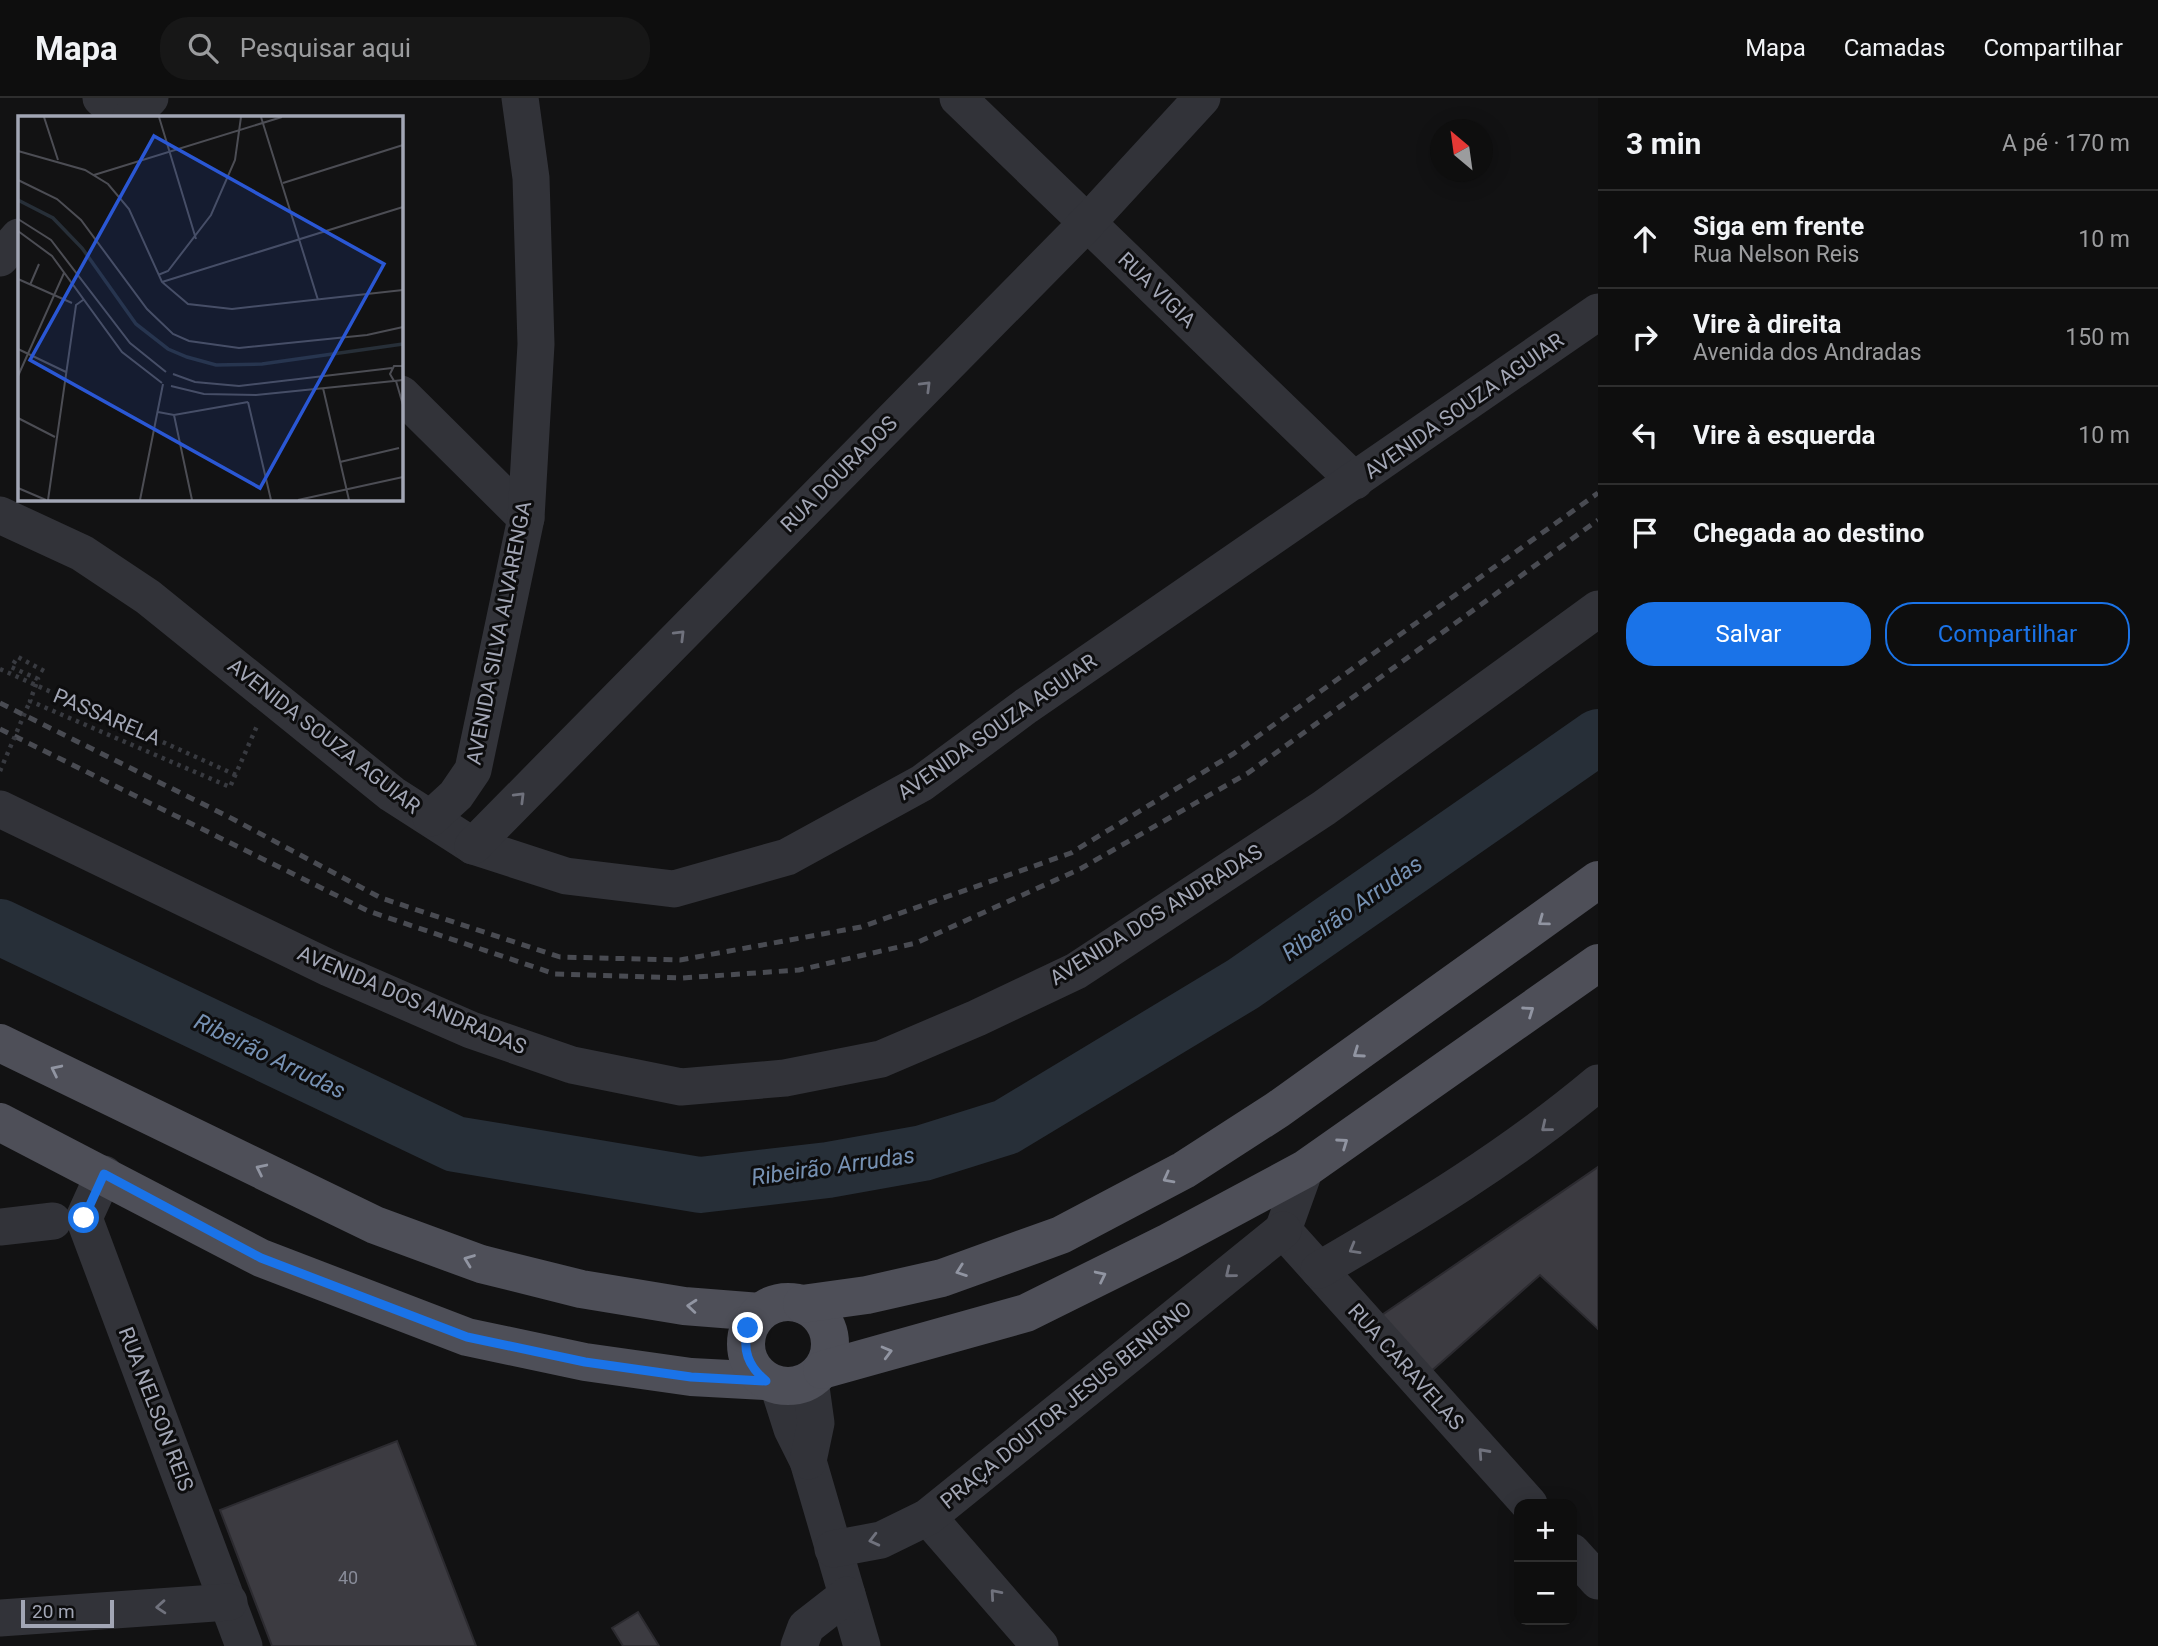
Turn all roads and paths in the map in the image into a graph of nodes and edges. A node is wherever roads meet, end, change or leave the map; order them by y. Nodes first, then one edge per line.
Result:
1 (102, 98) edge
2 (150, 98) edge
3 (520, 98) edge
4 (958, 98) edge
5 (1202, 98) edge
6 (121, 116) edge
7 (132, 116) edge
8 (1087, 223) junction
9 (18, 238) edge
10 (0, 258) edge
11 (1598, 312) edge
12 (402, 395) edge
13 (1355, 481) junction
14 (0, 515) edge
15 (526, 518) junction
16 (1598, 609) edge
17 (0, 669) edge
18 (44, 671) dead end
19 (270, 696) junction
20 (30, 701) junction
21 (0, 771) edge
22 (236, 775) junction
23 (0, 809) edge
24 (430, 818) junction
25 (473, 846) junction
26 (1598, 880) edge
27 (1598, 963) edge
28 (0, 1043) edge
29 (1598, 1083) edge
30 (0, 1122) edge
31 (1305, 1169) junction
32 (104, 1174) junction
33 (53, 1221) dead end
34 (0, 1227) edge
35 (1283, 1230) junction
36 (1319, 1270) junction
37 (802, 1304) junction
38 (760, 1312) junction
39 (794, 1379) junction
40 (1525, 1499) edge
41 (928, 1517) junction
42 (833, 1549) junction
43 (1577, 1558) edge
44 (1598, 1581) edge
45 (847, 1595) junction
46 (229, 1602) junction
47 (0, 1618) edge
48 (244, 1646) edge
49 (799, 1646) edge
50 (862, 1646) edge
51 (1040, 1646) edge

1 - 6 street
2 - 7 street
3 - 15 street, AVENIDA SILVA ALVARENGA
4 - 8 street, RUA VIGIA
5 - 8 street, RUA DOURADOS
8 - 13 street, RUA VIGIA
25 -> 8 street, RUA DOURADOS
9 - 10 street
11 - 13 street, AVENIDA SOUZA AGUIAR
12 - 15 street
13 - 25 street, AVENIDA SOUZA AGUIAR
14 - 19 street, AVENIDA SOUZA AGUIAR
15 - 24 street, AVENIDA SILVA ALVARENGA
16 - 23 street, AVENIDA DOS ANDRADAS
17 - 22 path, PASSARELA, bridge
18 - 20 path
19 - 22 path
19 - 24 street, AVENIDA SOUZA AGUIAR
20 - 21 path, PASSARELA, bridge
20 - 22 path, PASSARELA
24 - 25 street, AVENIDA SOUZA AGUIAR
26 -> 37 main road
31 -> 27 main road
38 -> 28 main road
29 -> 36 street
30 - 32 main road
31 - 35 street
39 -> 31 main road
32 - 39 main road
32 - 46 street, RUA NELSON REIS
33 - 34 street
35 - 36 street, RUA CARAVELAS
35 -> 41 street, PRAÇA DOUTOR JESUS BENIGNO
40 -> 36 street, RUA CARAVELAS
37 - 38 main road
37 - 39 main road
38 - 39 main road
39 - 42 street
41 -> 42 street, PRAÇA DOUTOR JESUS BENIGNO
51 -> 41 street
42 - 45 street
43 - 44 street
45 - 49 street
45 - 50 street
46 -> 47 street
46 - 48 street, RUA NELSON REIS

